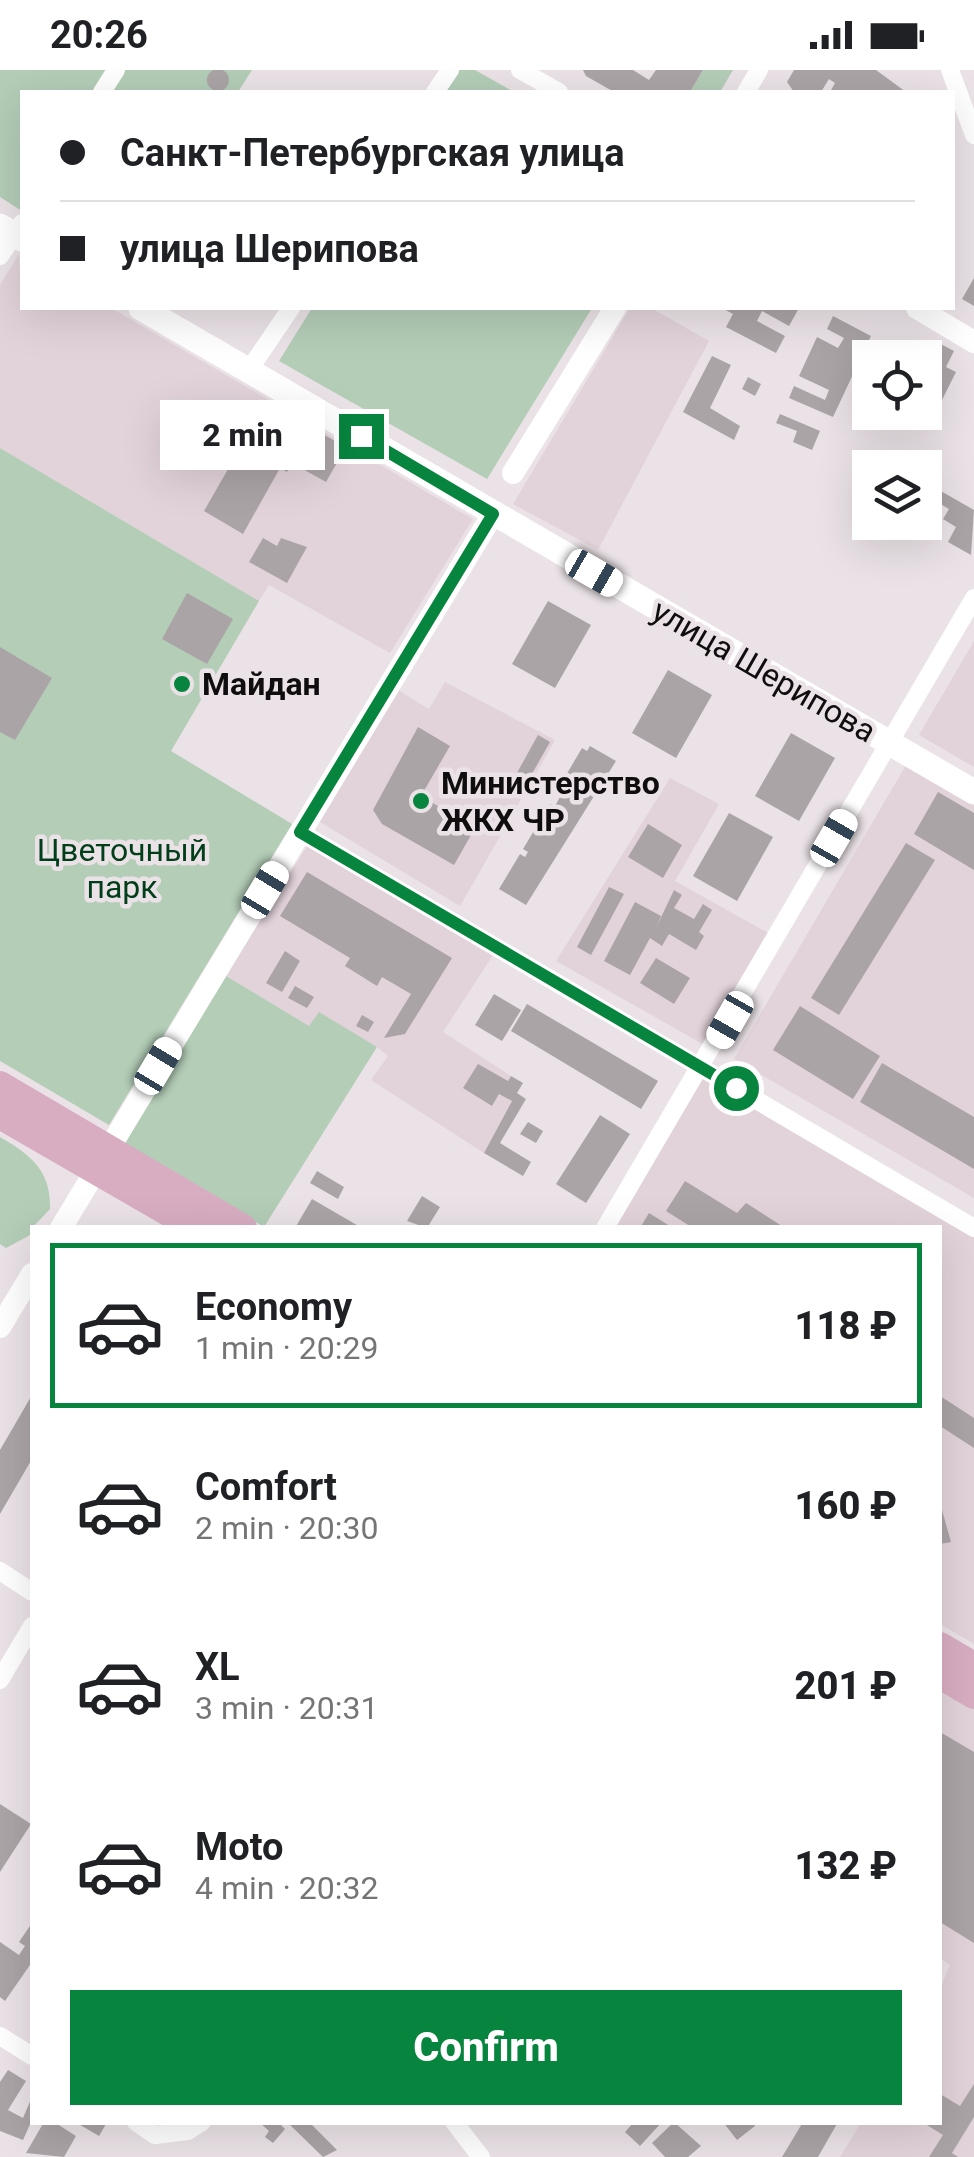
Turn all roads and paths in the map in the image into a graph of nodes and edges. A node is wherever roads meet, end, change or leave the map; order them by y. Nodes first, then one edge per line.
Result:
1 (520, 70) edge
2 (950, 70) edge
3 (555, 90) edge
4 (974, 136) edge
5 (15, 230) edge
6 (0, 256) edge
7 (144, 310) edge
8 (290, 310) edge
9 (614, 310) edge
10 (921, 310) edge
11 (974, 342) edge
12 (249, 370) junction
13 (513, 474) dead end
14 (493, 514) junction
15 (974, 598) edge
16 (889, 744) junction
17 (974, 792) edge
18 (300, 832) junction
19 (702, 1067) junction
20 (0, 1086) edge
21 (0, 1114) edge
22 (103, 1158) junction
23 (62, 1225) edge
24 (192, 1225) edge
25 (237, 1225) edge
26 (607, 1225) edge
27 (974, 1228) edge
28 (30, 1277) edge
29 (0, 1327) edge
30 (0, 1571) edge
31 (30, 1591) edge
32 (30, 1629) edge
33 (942, 1647) edge
34 (974, 1666) edge
35 (942, 1676) edge
36 (0, 1680) edge
37 (974, 1695) edge
38 (0, 2036) edge
39 (30, 2055) edge
40 (141, 2125) edge
41 (197, 2125) edge
42 (456, 2125) edge
43 (482, 2157) edge

1 - 3 street
2 - 4 street
5 - 6 street
7 - 12 main road, улица Шерипова
8 - 12 street
9 - 13 street
10 - 11 street
12 - 14 main road, улица Шерипова
14 - 16 main road, улица Шерипова
14 - 18 street
15 - 16 street
16 - 17 main road, улица Шерипова
16 - 19 street
18 - 19 street
18 - 22 street
19 - 26 street
19 - 27 street
20 - 22 main road
21 - 22 main road
22 - 23 street
22 - 24 main road
22 - 25 main road
28 - 29 street
30 - 31 street
32 - 36 street
33 - 34 main road
35 - 37 main road
38 - 39 street
40 - 41 street
42 - 43 street

